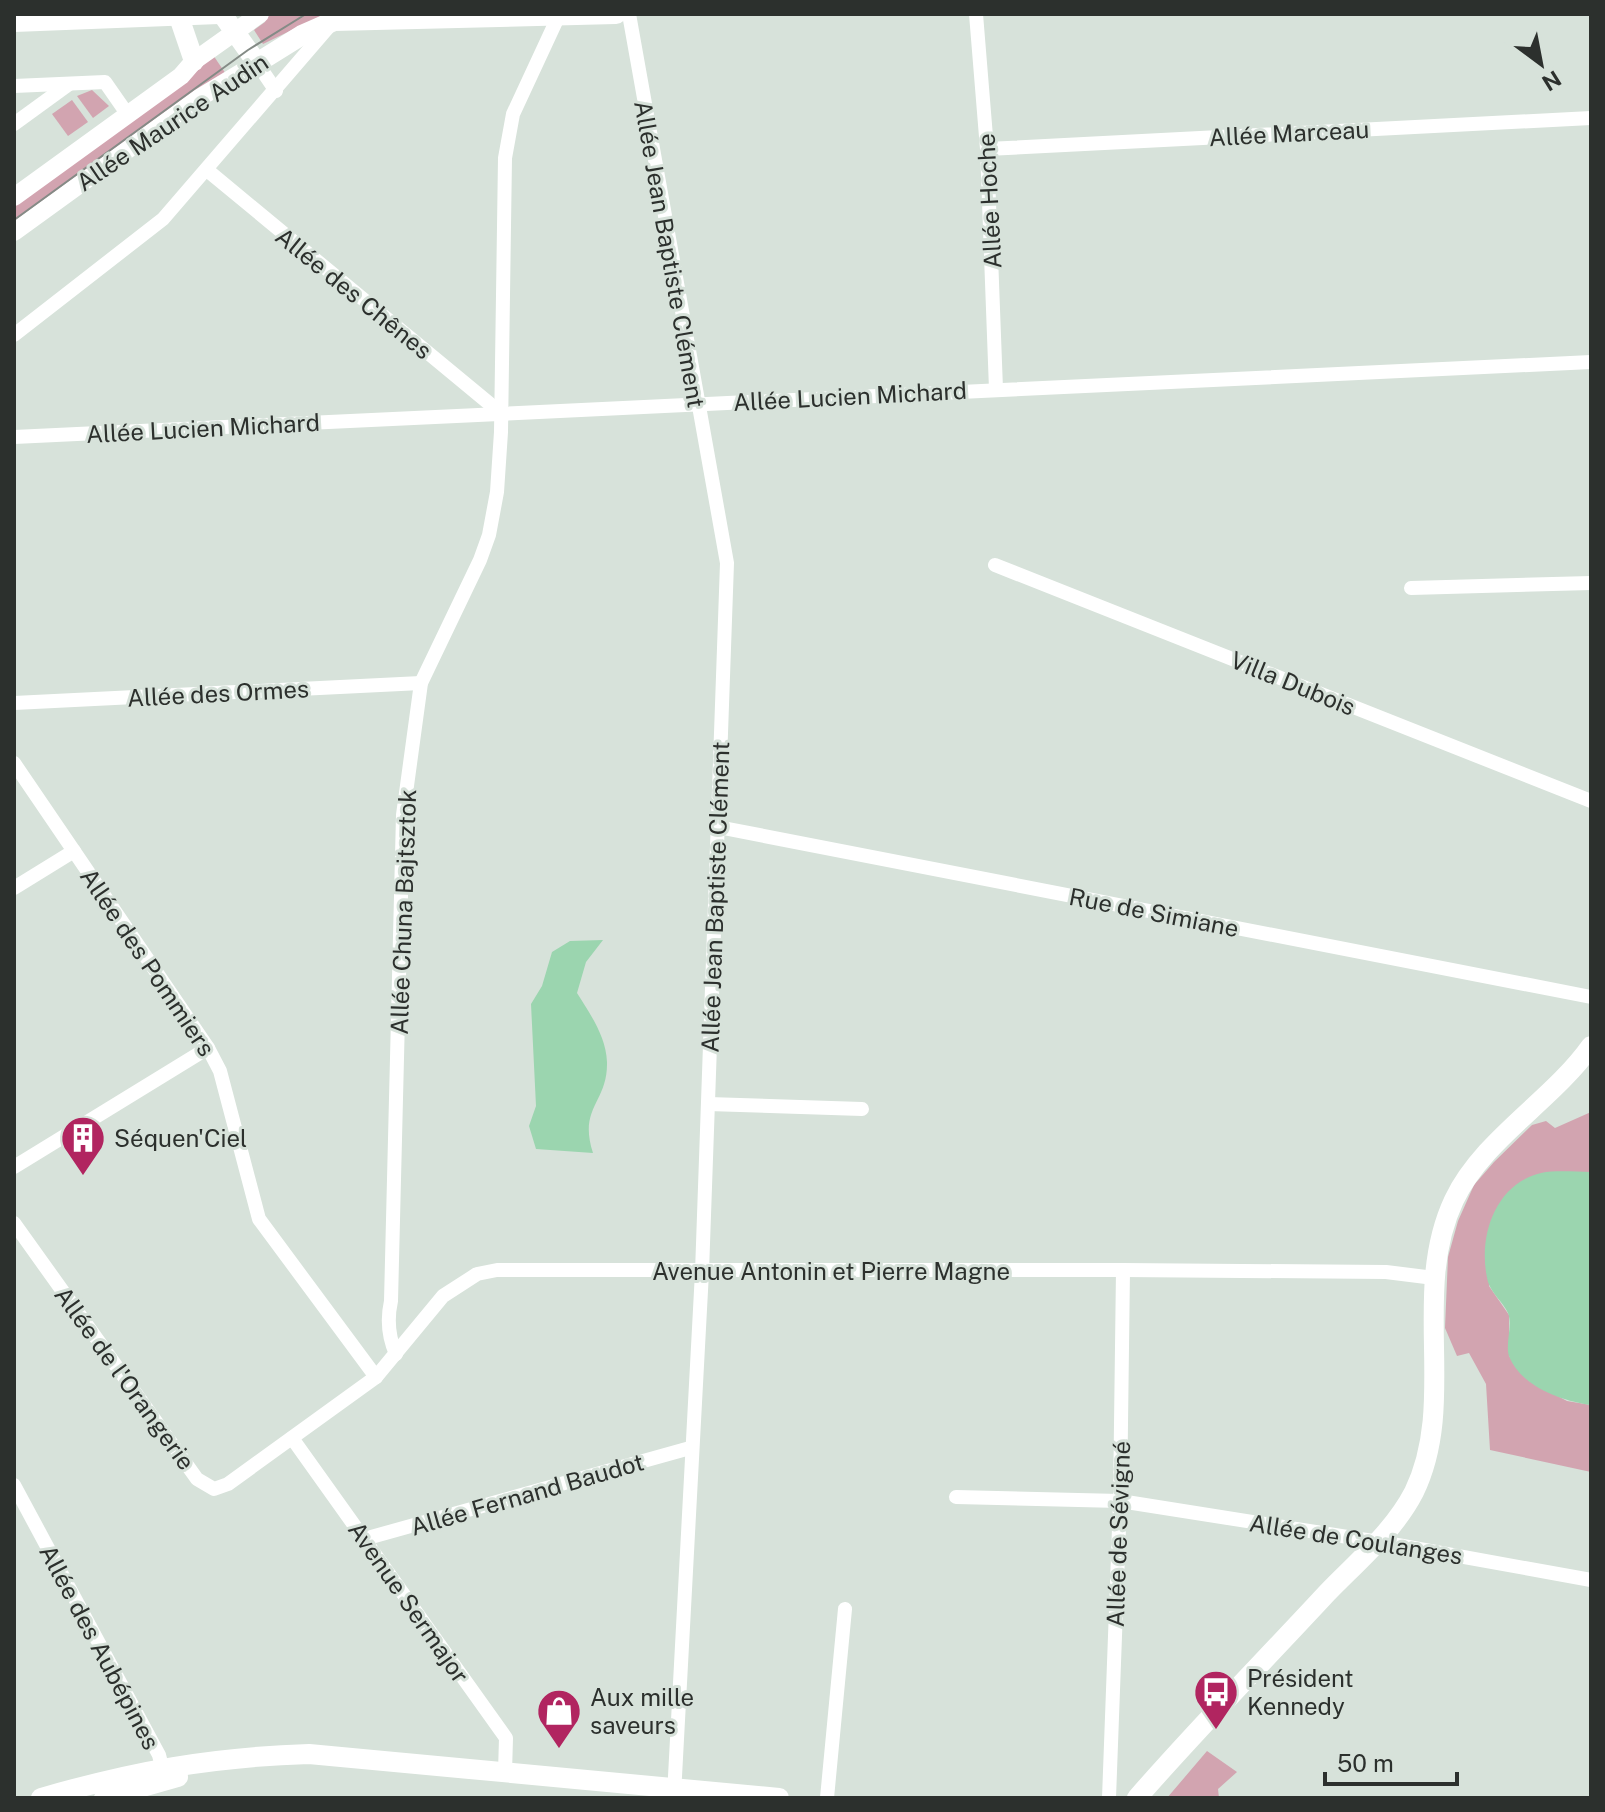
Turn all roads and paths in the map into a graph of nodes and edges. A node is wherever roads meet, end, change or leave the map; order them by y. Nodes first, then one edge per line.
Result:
1 (220, 14) edge
2 (260, 14) edge
3 (616, 14) edge
4 (629, 14) edge
5 (976, 14) edge
6 (559, 15) edge
7 (179, 17) junction
8 (344, 19) edge
9 (14, 22) edge
10 (235, 32) junction
11 (194, 61) junction
12 (257, 63) junction
13 (70, 83) junction
14 (14, 86) edge
15 (276, 91) junction
16 (128, 115) junction
17 (1591, 118) edge
18 (14, 124) edge
19 (987, 149) junction
20 (207, 170) junction
21 (14, 197) edge
22 (14, 232) edge
23 (14, 335) edge
24 (1591, 362) edge
25 (996, 389) junction
26 (696, 404) junction
27 (502, 414) junction
28 (14, 437) edge
29 (995, 565) dead end
30 (1591, 583) edge
31 (1411, 588) dead end
32 (421, 683) junction
33 (14, 703) edge
34 (14, 763) edge
35 (1591, 801) edge
36 (718, 827) junction
37 (74, 851) junction
38 (14, 888) edge
39 (1591, 997) edge
40 (1591, 1046) edge
41 (208, 1048) junction
42 (708, 1104) junction
43 (862, 1109) dead end
44 (14, 1167) edge
45 (14, 1223) edge
46 (1123, 1270) junction
47 (702, 1272) junction
48 (1434, 1278) junction
49 (396, 1354) junction
50 (376, 1377) junction
51 (292, 1438) junction
52 (690, 1448) junction
53 (14, 1485) edge
54 (956, 1497) dead end
55 (1120, 1501) junction
56 (364, 1539) junction
57 (1376, 1542) junction
58 (1591, 1580) edge
59 (845, 1609) dead end
60 (275, 1755) junction
61 (162, 1767) junction
62 (505, 1772) junction
63 (674, 1792) edge
64 (47, 1797) edge
65 (77, 1798) edge
66 (104, 1798) edge
67 (779, 1798) edge
68 (827, 1798) edge
69 (1109, 1798) edge
70 (1137, 1798) edge

1 - 7 main road
1 - 10 main road
2 - 10 street, Allée Maurice Audin
3 - 6 main road
4 - 26 street, Allée Jean Baptiste Clément
5 - 19 street, Allée Hoche
6 - 8 main road
6 - 27 street, Allée Chuna Bajtsztok
7 - 9 main road
7 - 11 main road
8 - 12 main road, Allée Maurice Audin
8 - 15 street
10 - 11 street, Allée Maurice Audin
10 - 12 main road
11 - 16 street, Allée Maurice Audin
12 - 15 street
12 - 22 street, Allée Maurice Audin
13 - 14 street
13 - 16 street
13 - 18 street
15 - 20 street
16 - 21 street, Allée Maurice Audin
17 - 19 street, Allée Marceau
19 - 25 street, Allée Hoche
20 - 23 street
20 - 27 street, Allée des Chênes
24 - 25 street, Allée Lucien Michard
25 - 26 street, Allée Lucien Michard
26 - 27 street, Allée Lucien Michard
26 - 36 street, Allée Jean Baptiste Clément
27 - 28 street, Allée Lucien Michard
27 - 32 street, Allée Chuna Bajtsztok
29 - 35 street, Villa Dubois
30 - 31 street
32 - 33 street, Allée des Ormes
32 - 49 street, Allée Chuna Bajtsztok
34 - 37 street, Allée des Pommiers
36 - 39 street, Rue de Simiane
36 - 42 street, Allée Jean Baptiste Clément
37 - 38 street
37 - 41 street, Allée des Pommiers
40 - 48 main road
41 - 44 street
41 - 50 street, Allée des Pommiers
42 - 43 street
42 - 47 street, Allée Jean Baptiste Clément
45 - 51 street, Allée de l'Orangerie
46 - 47 street, Avenue Antonin et Pierre Magne
46 - 48 street, Avenue Antonin et Pierre Magne
46 - 55 street, Allée de Sévigné
47 - 49 street, Avenue Antonin et Pierre Magne
47 - 52 street, Allée Jean Baptiste Clément
48 - 57 main road
49 - 50 street, Avenue Antonin et Pierre Magne
50 - 51 street, Avenue Antonin et Pierre Magne
51 - 56 street, Avenue Sermajor
52 - 56 street, Allée Fernand Baudot
52 - 63 street, Allée Jean Baptiste Clément
53 - 61 street, Allée des Aubépines
54 - 55 street, Allée de Coulanges
55 - 57 street, Allée de Coulanges
55 - 69 street, Allée de Sévigné
56 - 62 street, Avenue Sermajor
57 - 58 street, Allée de Coulanges
57 - 70 main road
59 - 68 street
60 - 61 main road
60 - 62 main road
60 - 66 main road
61 - 64 main road
61 - 65 street
62 - 63 main road
63 - 67 main road

